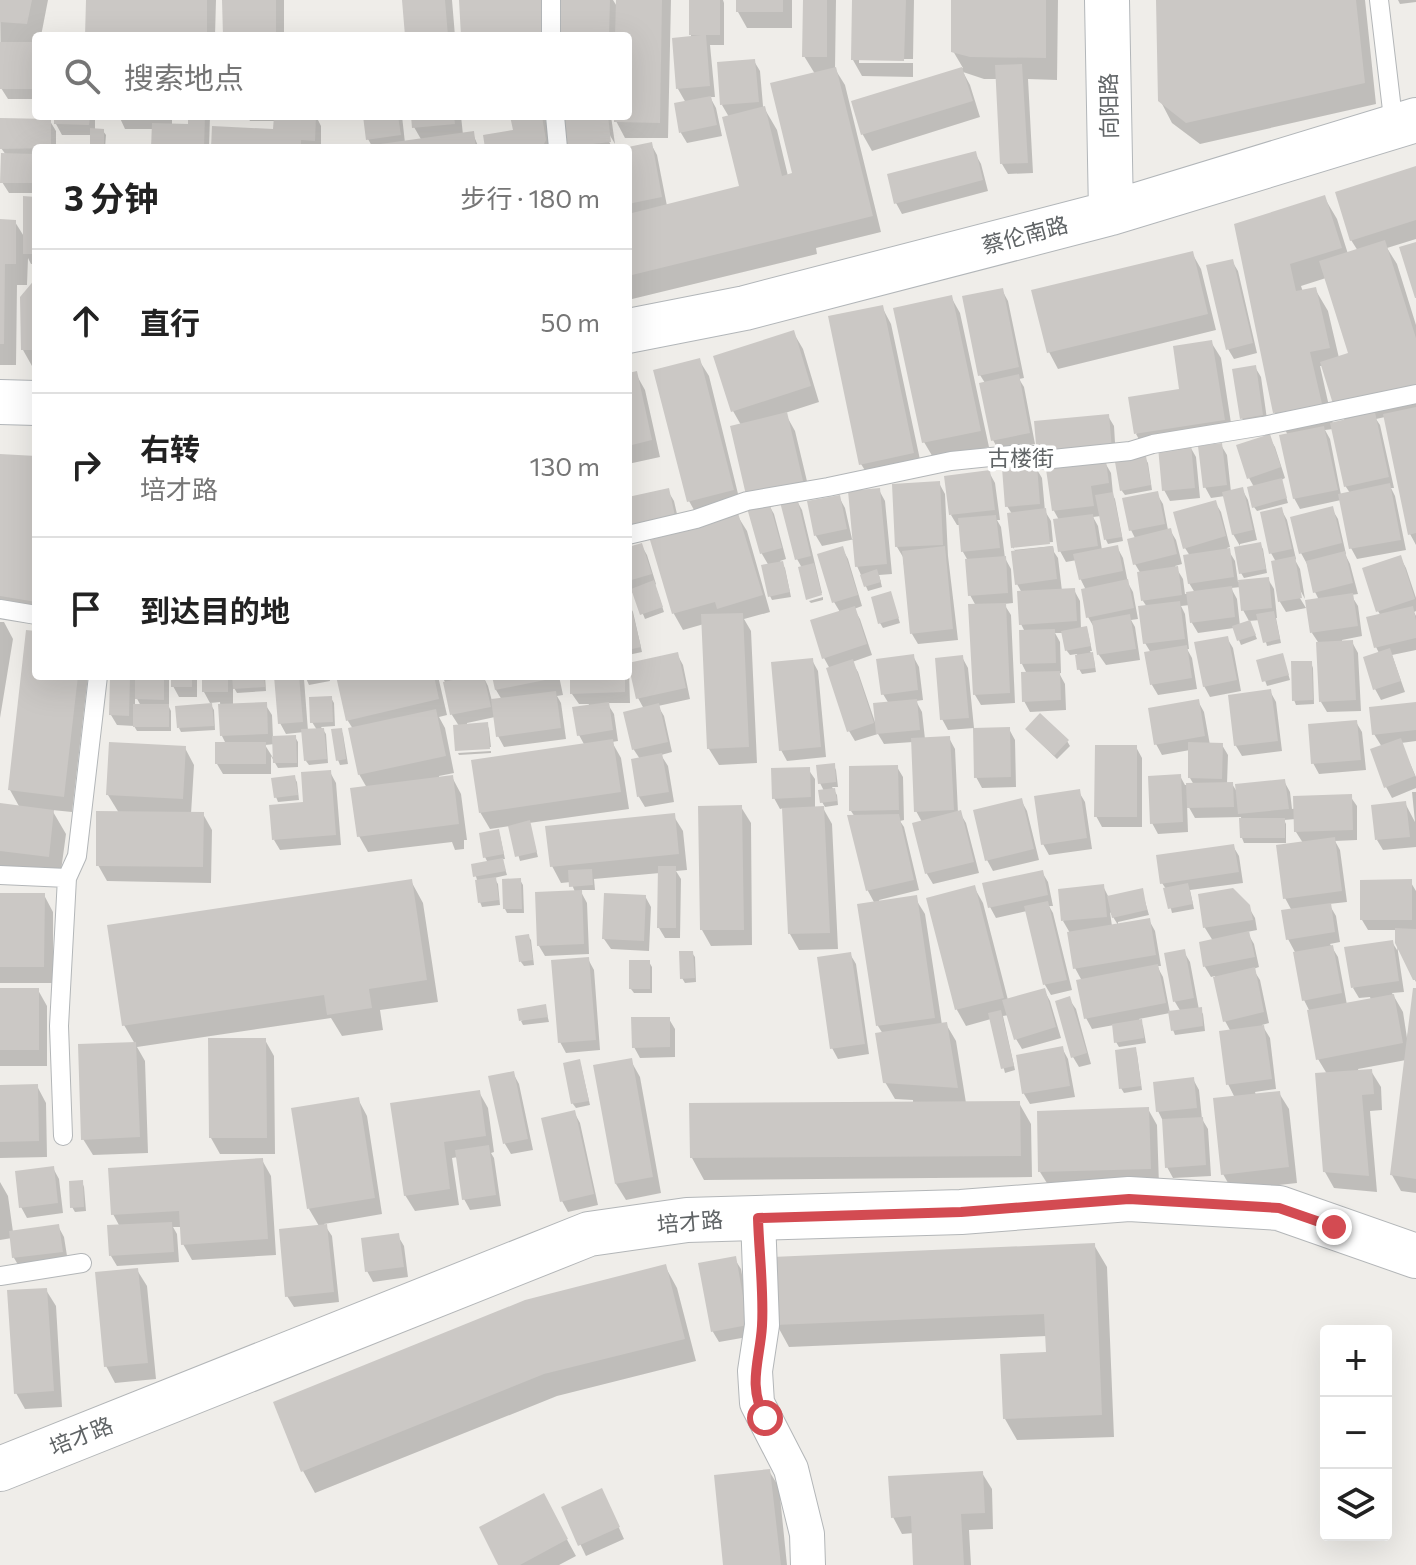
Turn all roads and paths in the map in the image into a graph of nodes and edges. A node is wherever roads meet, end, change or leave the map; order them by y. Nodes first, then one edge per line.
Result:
1 (551, 0) edge
2 (1107, 0) edge
3 (1379, 0) edge
4 (551, 32) edge
5 (555, 120) edge
6 (1405, 123) edge
7 (558, 144) edge
8 (1111, 213) junction
9 (632, 330) edge
10 (1416, 394) edge
11 (0, 402) edge
12 (32, 403) edge
13 (632, 534) edge
14 (0, 609) edge
15 (32, 614) edge
16 (98, 680) edge
17 (0, 875) edge
18 (67, 878) junction
19 (63, 1136) dead end
20 (758, 1218) junction
21 (1416, 1256) edge
22 (82, 1263) dead end
23 (0, 1276) edge
24 (0, 1469) edge
25 (808, 1565) edge

1 - 4 lane
2 - 8 street, 向阳路
3 - 6 lane
5 - 7 lane
6 - 8 street, 蔡伦南路
8 - 9 street, 蔡伦南路
10 - 13 lane, 古楼街
11 - 12 street
14 - 15 lane
16 - 18 lane
17 - 18 lane
18 - 19 lane
20 - 21 street, 培才路
20 - 24 street, 培才路
20 - 25 street
22 - 23 lane

